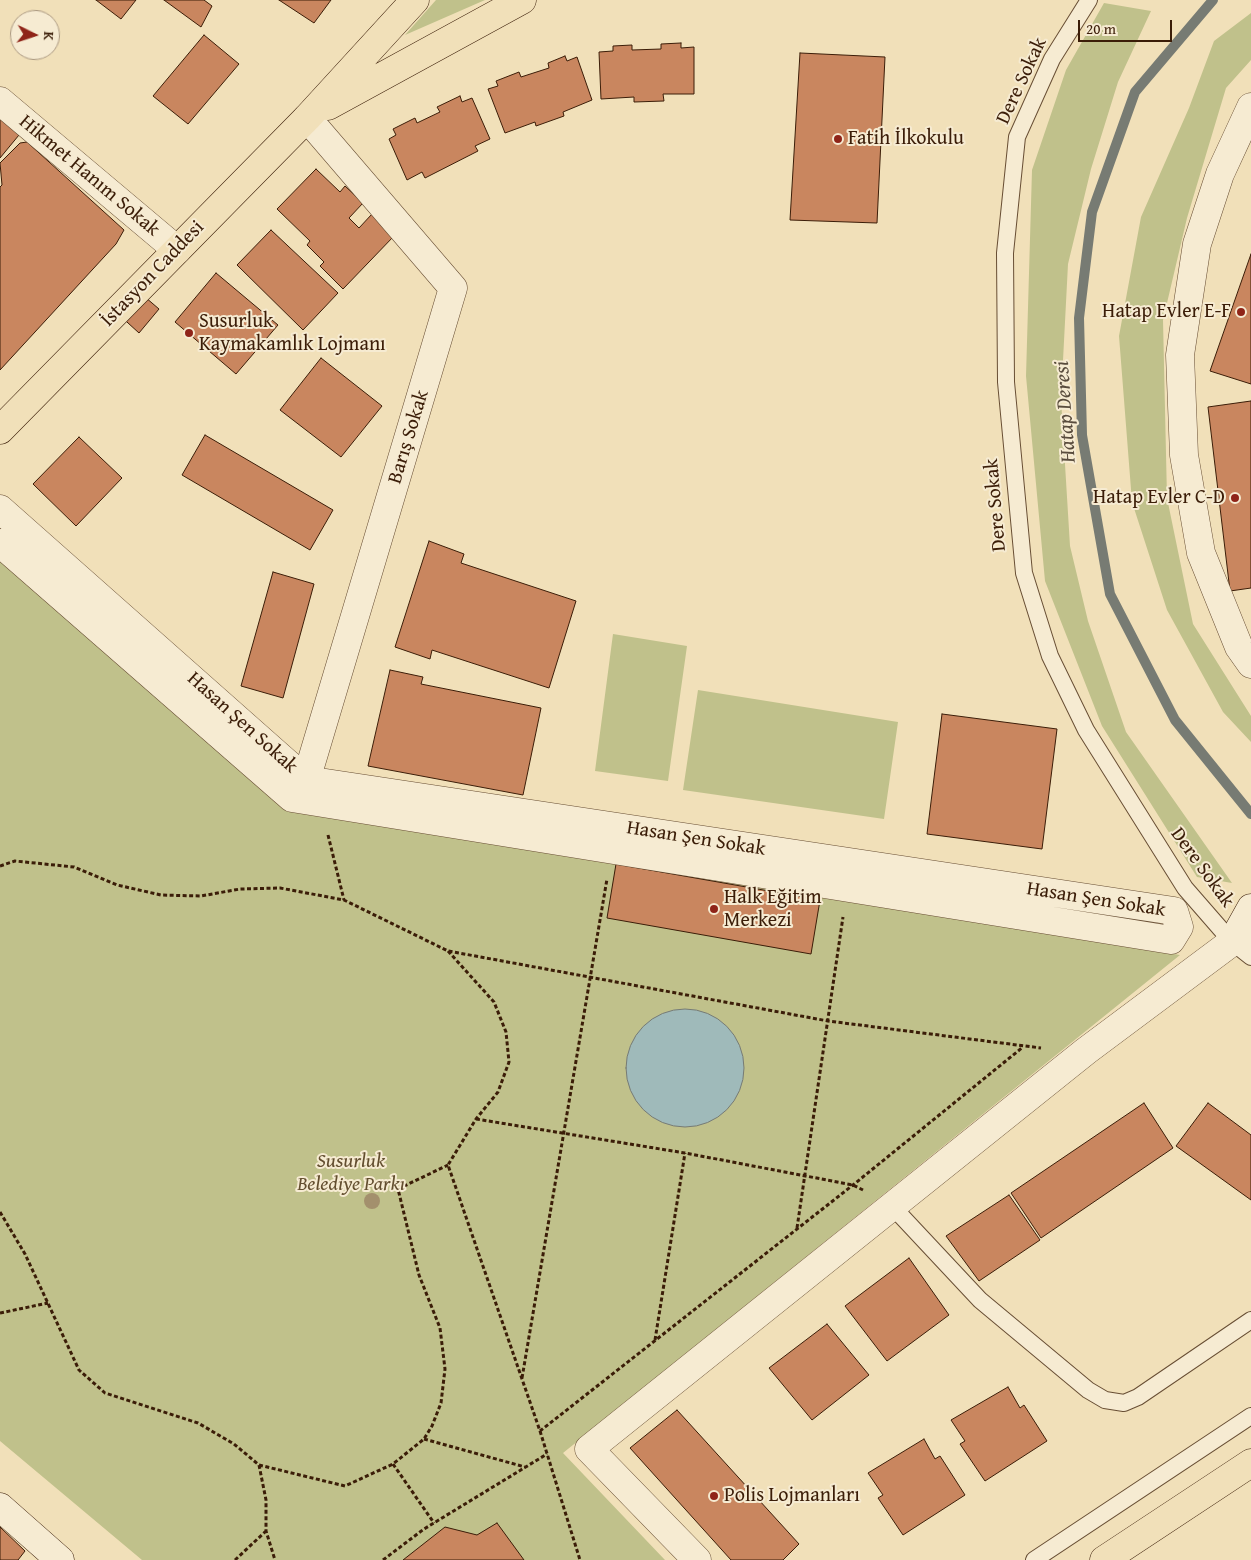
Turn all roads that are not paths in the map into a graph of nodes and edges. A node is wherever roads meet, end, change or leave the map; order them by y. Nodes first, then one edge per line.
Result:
1 (415, 0) edge
2 (522, 0) edge
3 (1090, 0) edge
4 (0, 101) edge
5 (1251, 107) edge
6 (306, 118) junction
7 (177, 250) junction
8 (0, 430) edge
9 (0, 509) edge
10 (0, 543) edge
11 (1251, 664) edge
12 (299, 789) junction
13 (1250, 909) edge
14 (1245, 946) edge
15 (892, 1206) junction
16 (1251, 1320) edge
17 (1251, 1416) edge
18 (1251, 1464) edge
19 (0, 1506) edge
20 (60, 1560) edge
21 (697, 1560) edge
22 (1034, 1560) edge
23 (1104, 1560) edge

1 - 6 main road, İstasyon Caddesi
2 - 6 main road
3 - 14 lane, Dere Sokak
4 - 7 street, Hikmet Hanım Sokak
5 - 11 street
6 - 7 main road, İstasyon Caddesi
6 - 12 street, Barış Sokak
7 - 8 main road, İstasyon Caddesi
9 - 12 street, Hasan Şen Sokak
10 - 12 street, Hasan Şen Sokak
12 - 12 street, Hasan Şen Sokak
13 - 14 street
14 - 15 street
15 - 16 lane
15 - 21 street
17 - 22 lane
18 - 23 main road
19 - 20 street

